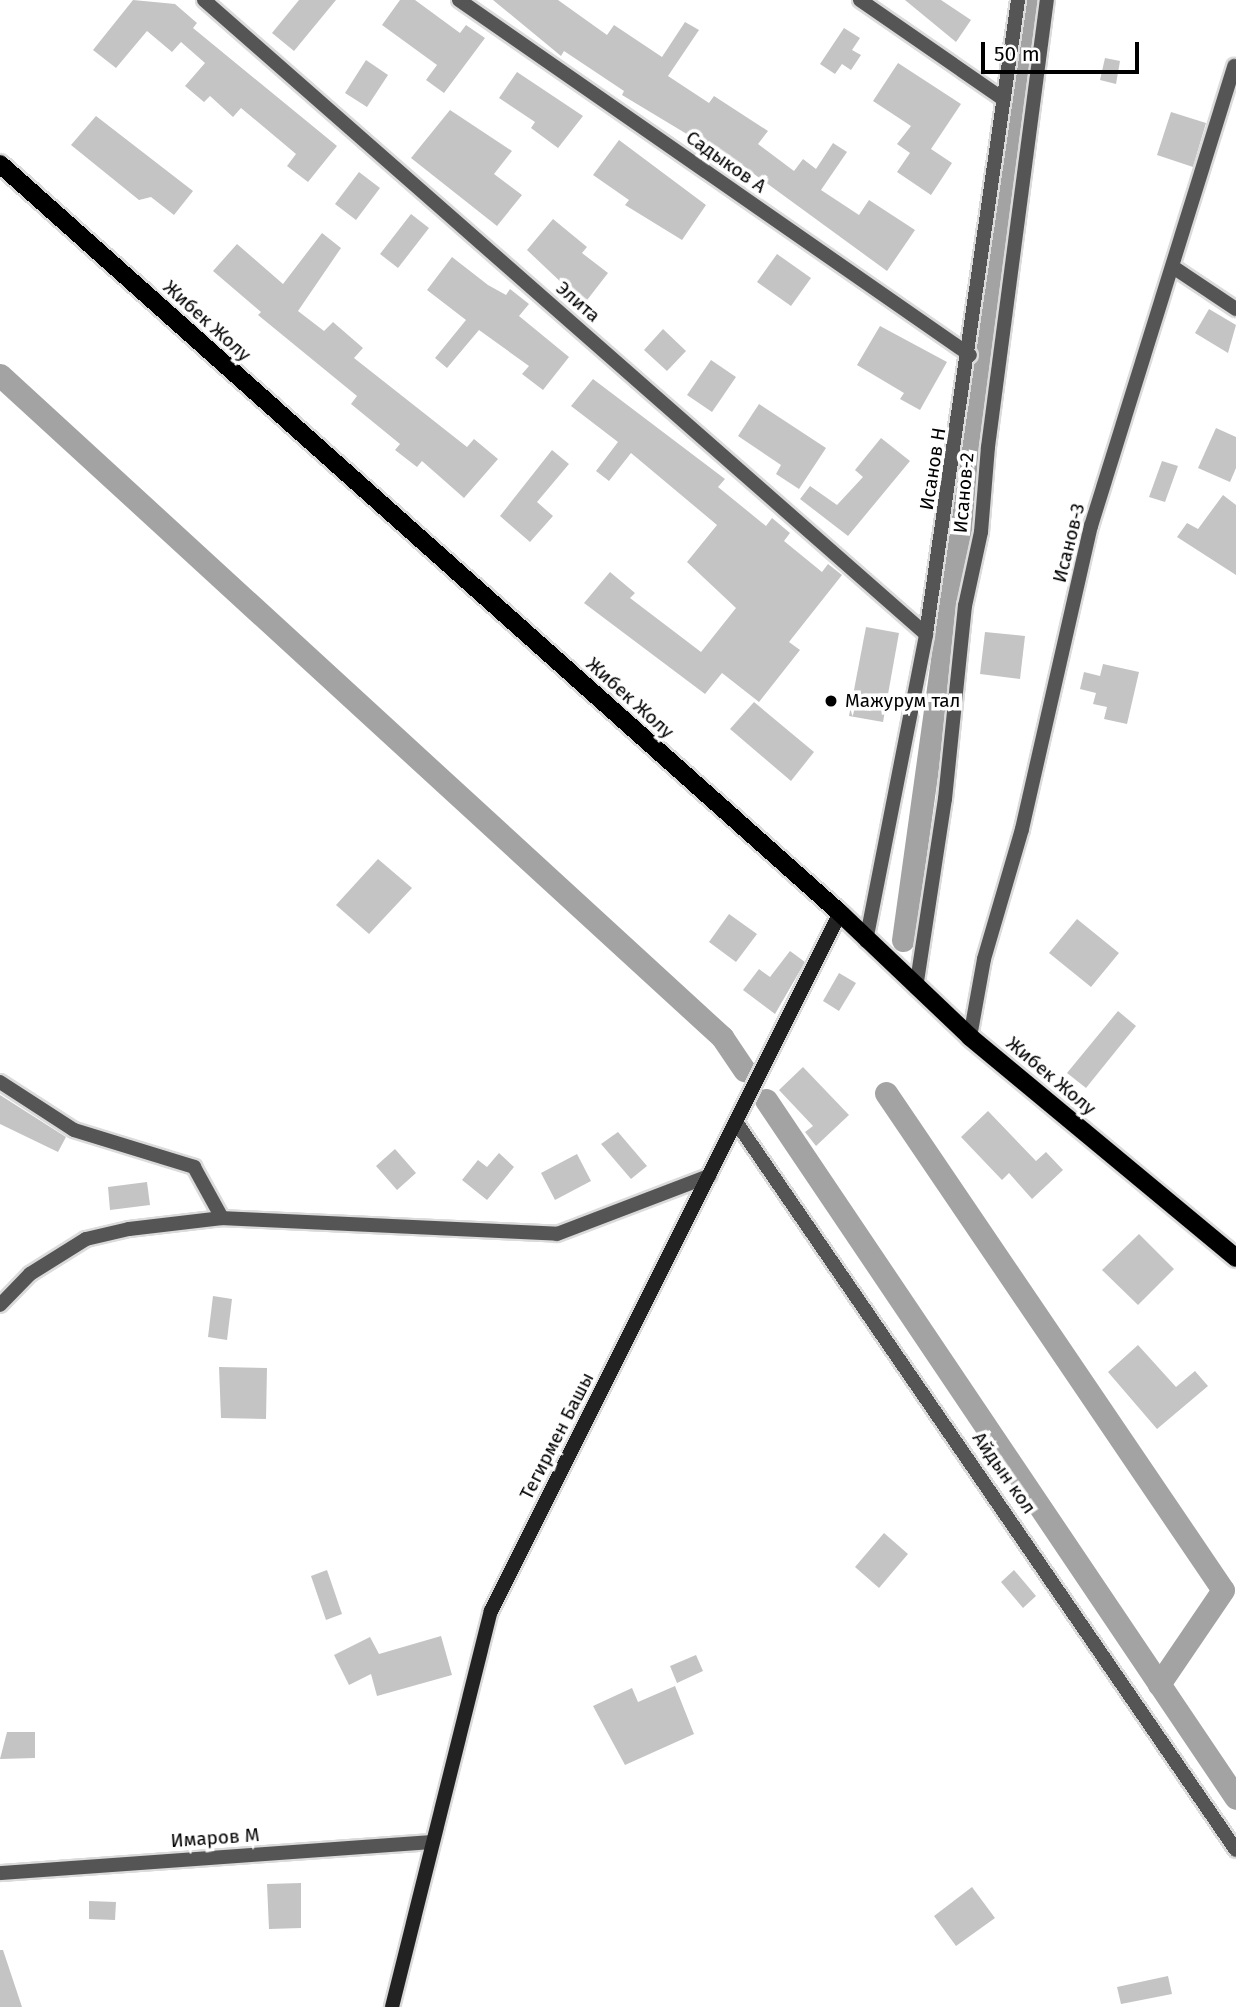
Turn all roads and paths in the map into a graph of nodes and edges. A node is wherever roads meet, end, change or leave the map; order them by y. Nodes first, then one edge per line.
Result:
1 (204, 0) edge
2 (459, 0) edge
3 (860, 0) edge
4 (1018, 0) edge
5 (1047, 0) edge
6 (1234, 66) dead end
7 (1003, 99) junction
8 (0, 164) edge
9 (1173, 267) junction
10 (1236, 309) edge
11 (970, 355) junction
12 (926, 634) junction
13 (840, 913) junction
14 (866, 941) junction
15 (916, 988) junction
16 (970, 1037) junction
17 (0, 1083) edge
18 (736, 1122) junction
19 (709, 1177) junction
20 (222, 1219) junction
21 (1236, 1258) edge
22 (0, 1305) edge
23 (432, 1842) junction
24 (1236, 1850) edge
25 (0, 1873) edge
26 (392, 2007) edge

1 - 12 street, Элита
2 - 11 street, Садыков А
3 - 7 street
4 - 7 street, Исанов Н
5 - 15 street, Исанов-2
6 - 9 street, Исанов-3
7 - 11 street, Исанов Н
8 - 13 main road, Жибек Жолу
9 - 10 street
9 - 16 street, Исанов-3
11 - 12 street, Исанов Н
12 - 14 street, Исанов Н
13 - 14 main road, Жибек Жолу
13 - 18 street, Тегирмен Башы
14 - 15 main road, Жибек Жолу
15 - 16 main road, Жибек Жолу
16 - 21 main road, Жибек Жолу
17 - 20 street
18 - 19 street, Тегирмен Башы
18 - 24 street, Айдын кол
19 - 20 street
19 - 23 street, Тегирмен Башы
20 - 22 street
23 - 25 street, Имаров М
23 - 26 street, Тегирмен Башы

